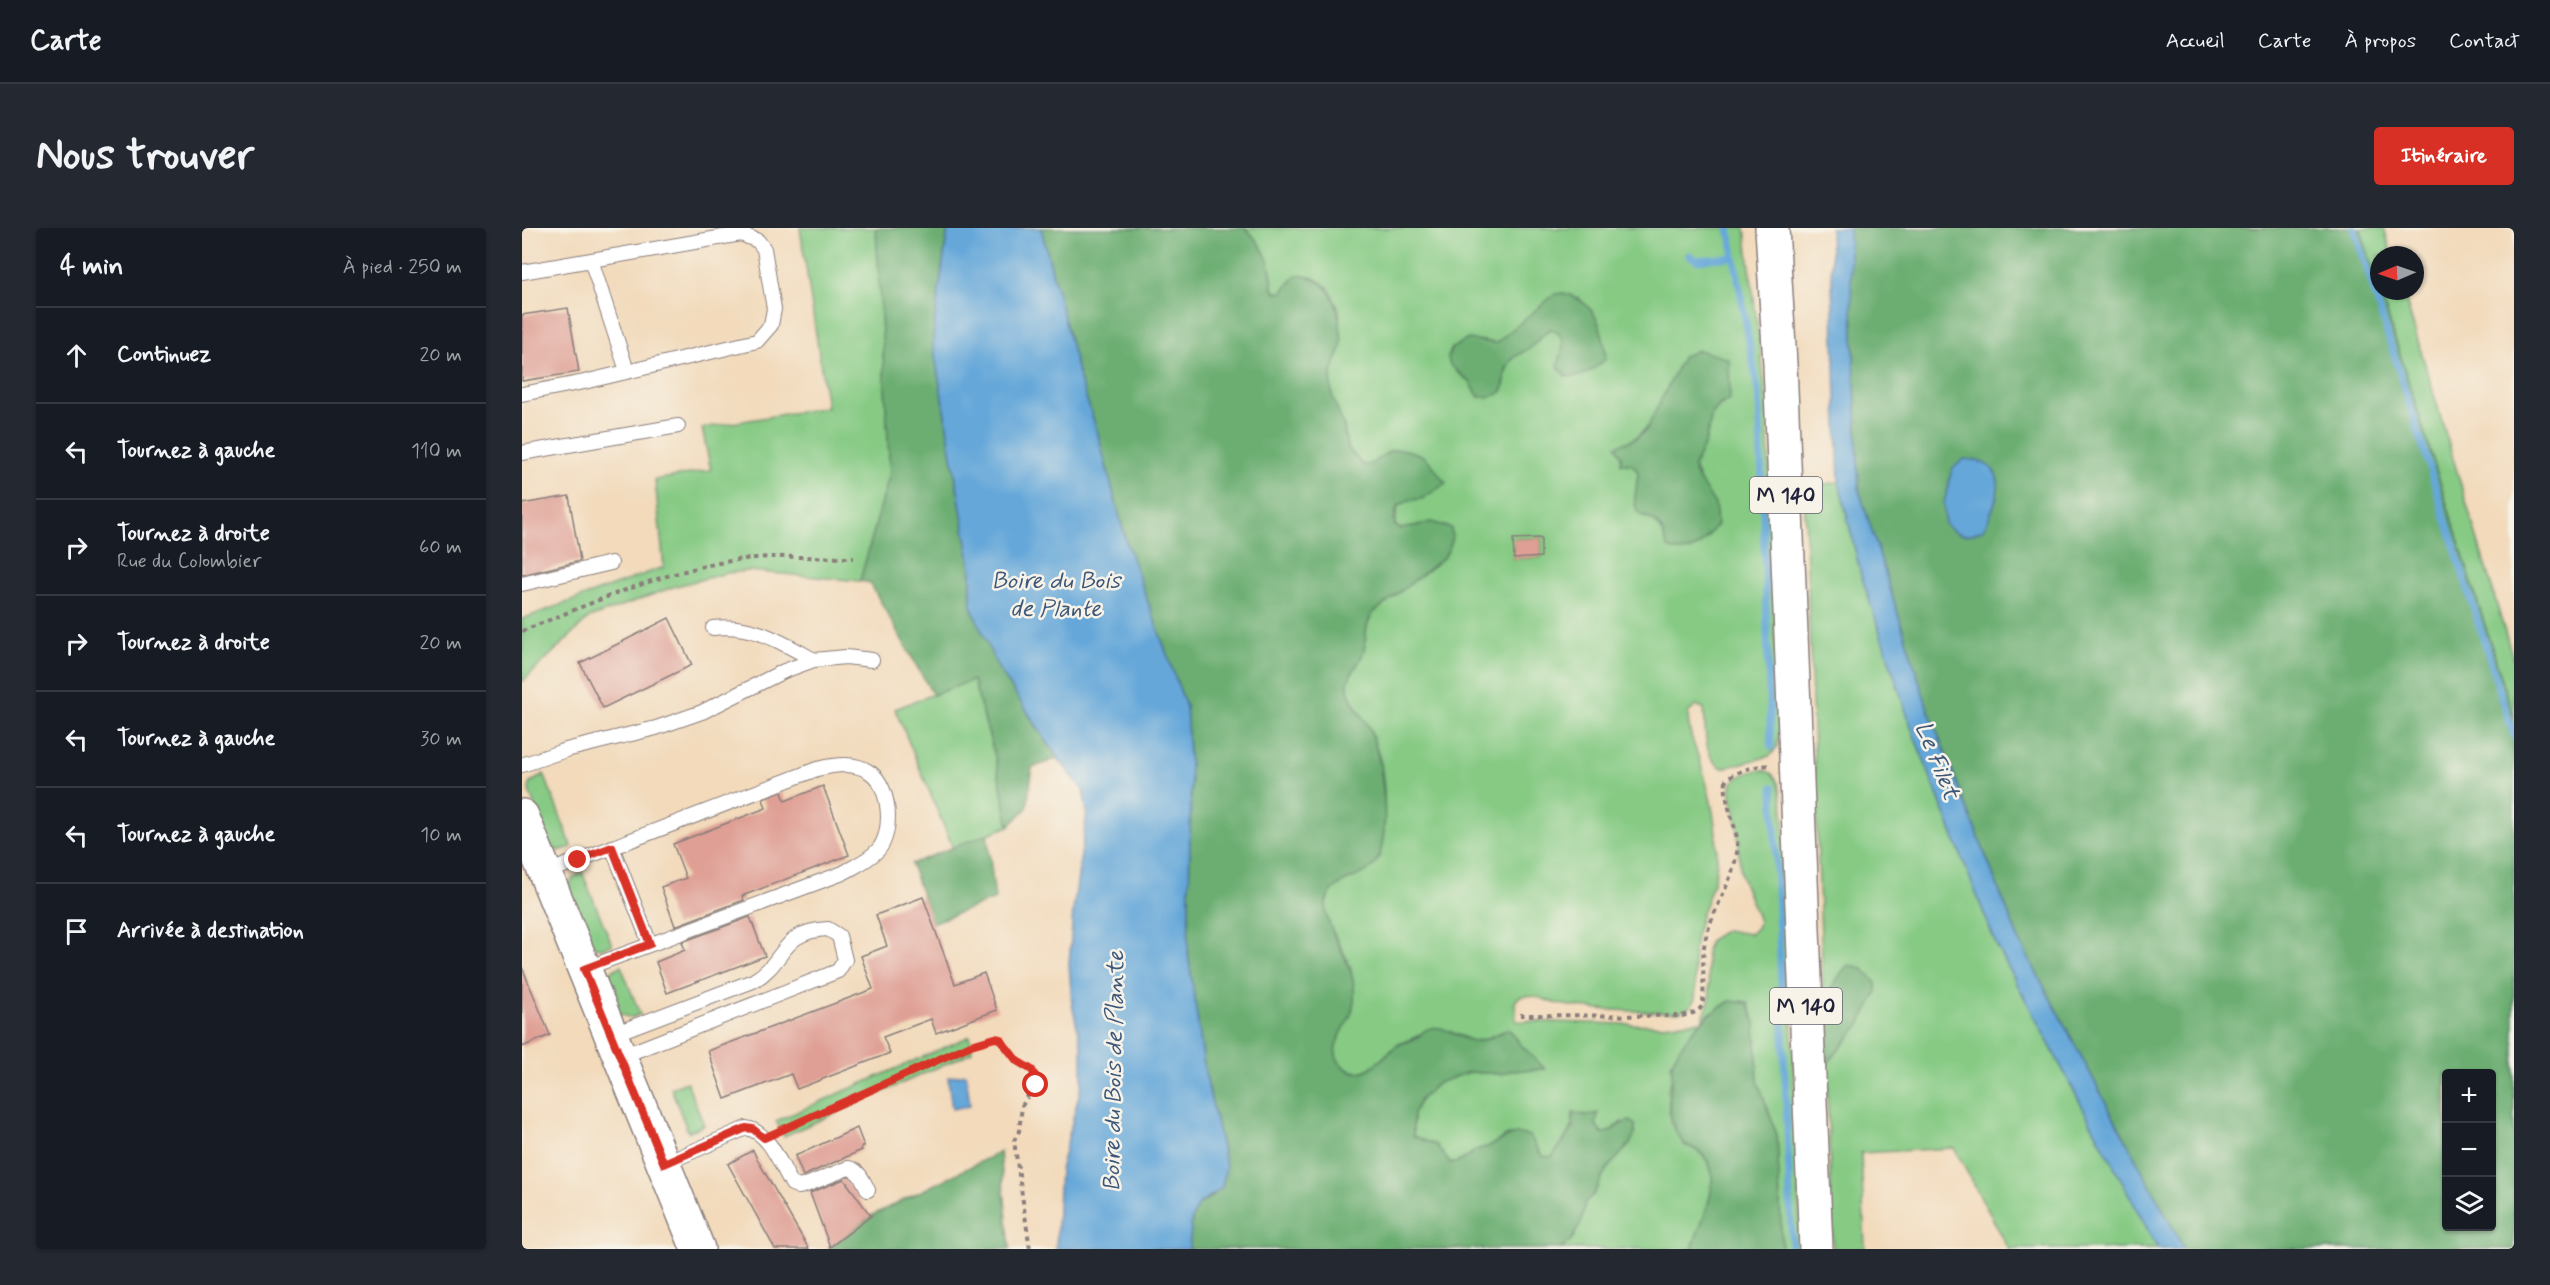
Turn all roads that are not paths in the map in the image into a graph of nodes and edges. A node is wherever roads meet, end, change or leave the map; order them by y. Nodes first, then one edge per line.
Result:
1 (1772, 228) edge
2 (591, 260) junction
3 (522, 272) edge
4 (627, 371) junction
5 (522, 394) edge
6 (678, 426) dead end
7 (522, 453) edge
8 (611, 563) dead end
9 (522, 584) edge
10 (713, 628) dead end
11 (814, 660) junction
12 (872, 660) dead end
13 (522, 765) edge
14 (522, 816) edge
15 (612, 847) junction
16 (545, 873) junction
17 (650, 944) junction
18 (584, 969) junction
19 (753, 981) junction
20 (761, 1002) junction
21 (616, 1046) junction
22 (664, 1164) junction
23 (868, 1190) dead end
24 (698, 1249) edge
25 (1816, 1249) edge

1 - 25 main road, M 140
2 - 3 lane
2 - 4 lane
2 - 4 lane
4 - 5 lane
6 - 7 lane
8 - 9 lane
10 - 11 lane
11 - 12 lane
11 - 13 lane
14 - 16 main road
15 - 16 lane
15 - 17 lane
15 - 17 lane
16 - 18 main road
17 - 18 lane
18 - 21 main road
19 - 20 lane
19 - 20 lane
19 - 21 lane
20 - 21 lane
21 - 22 main road
22 - 23 lane
22 - 24 main road

